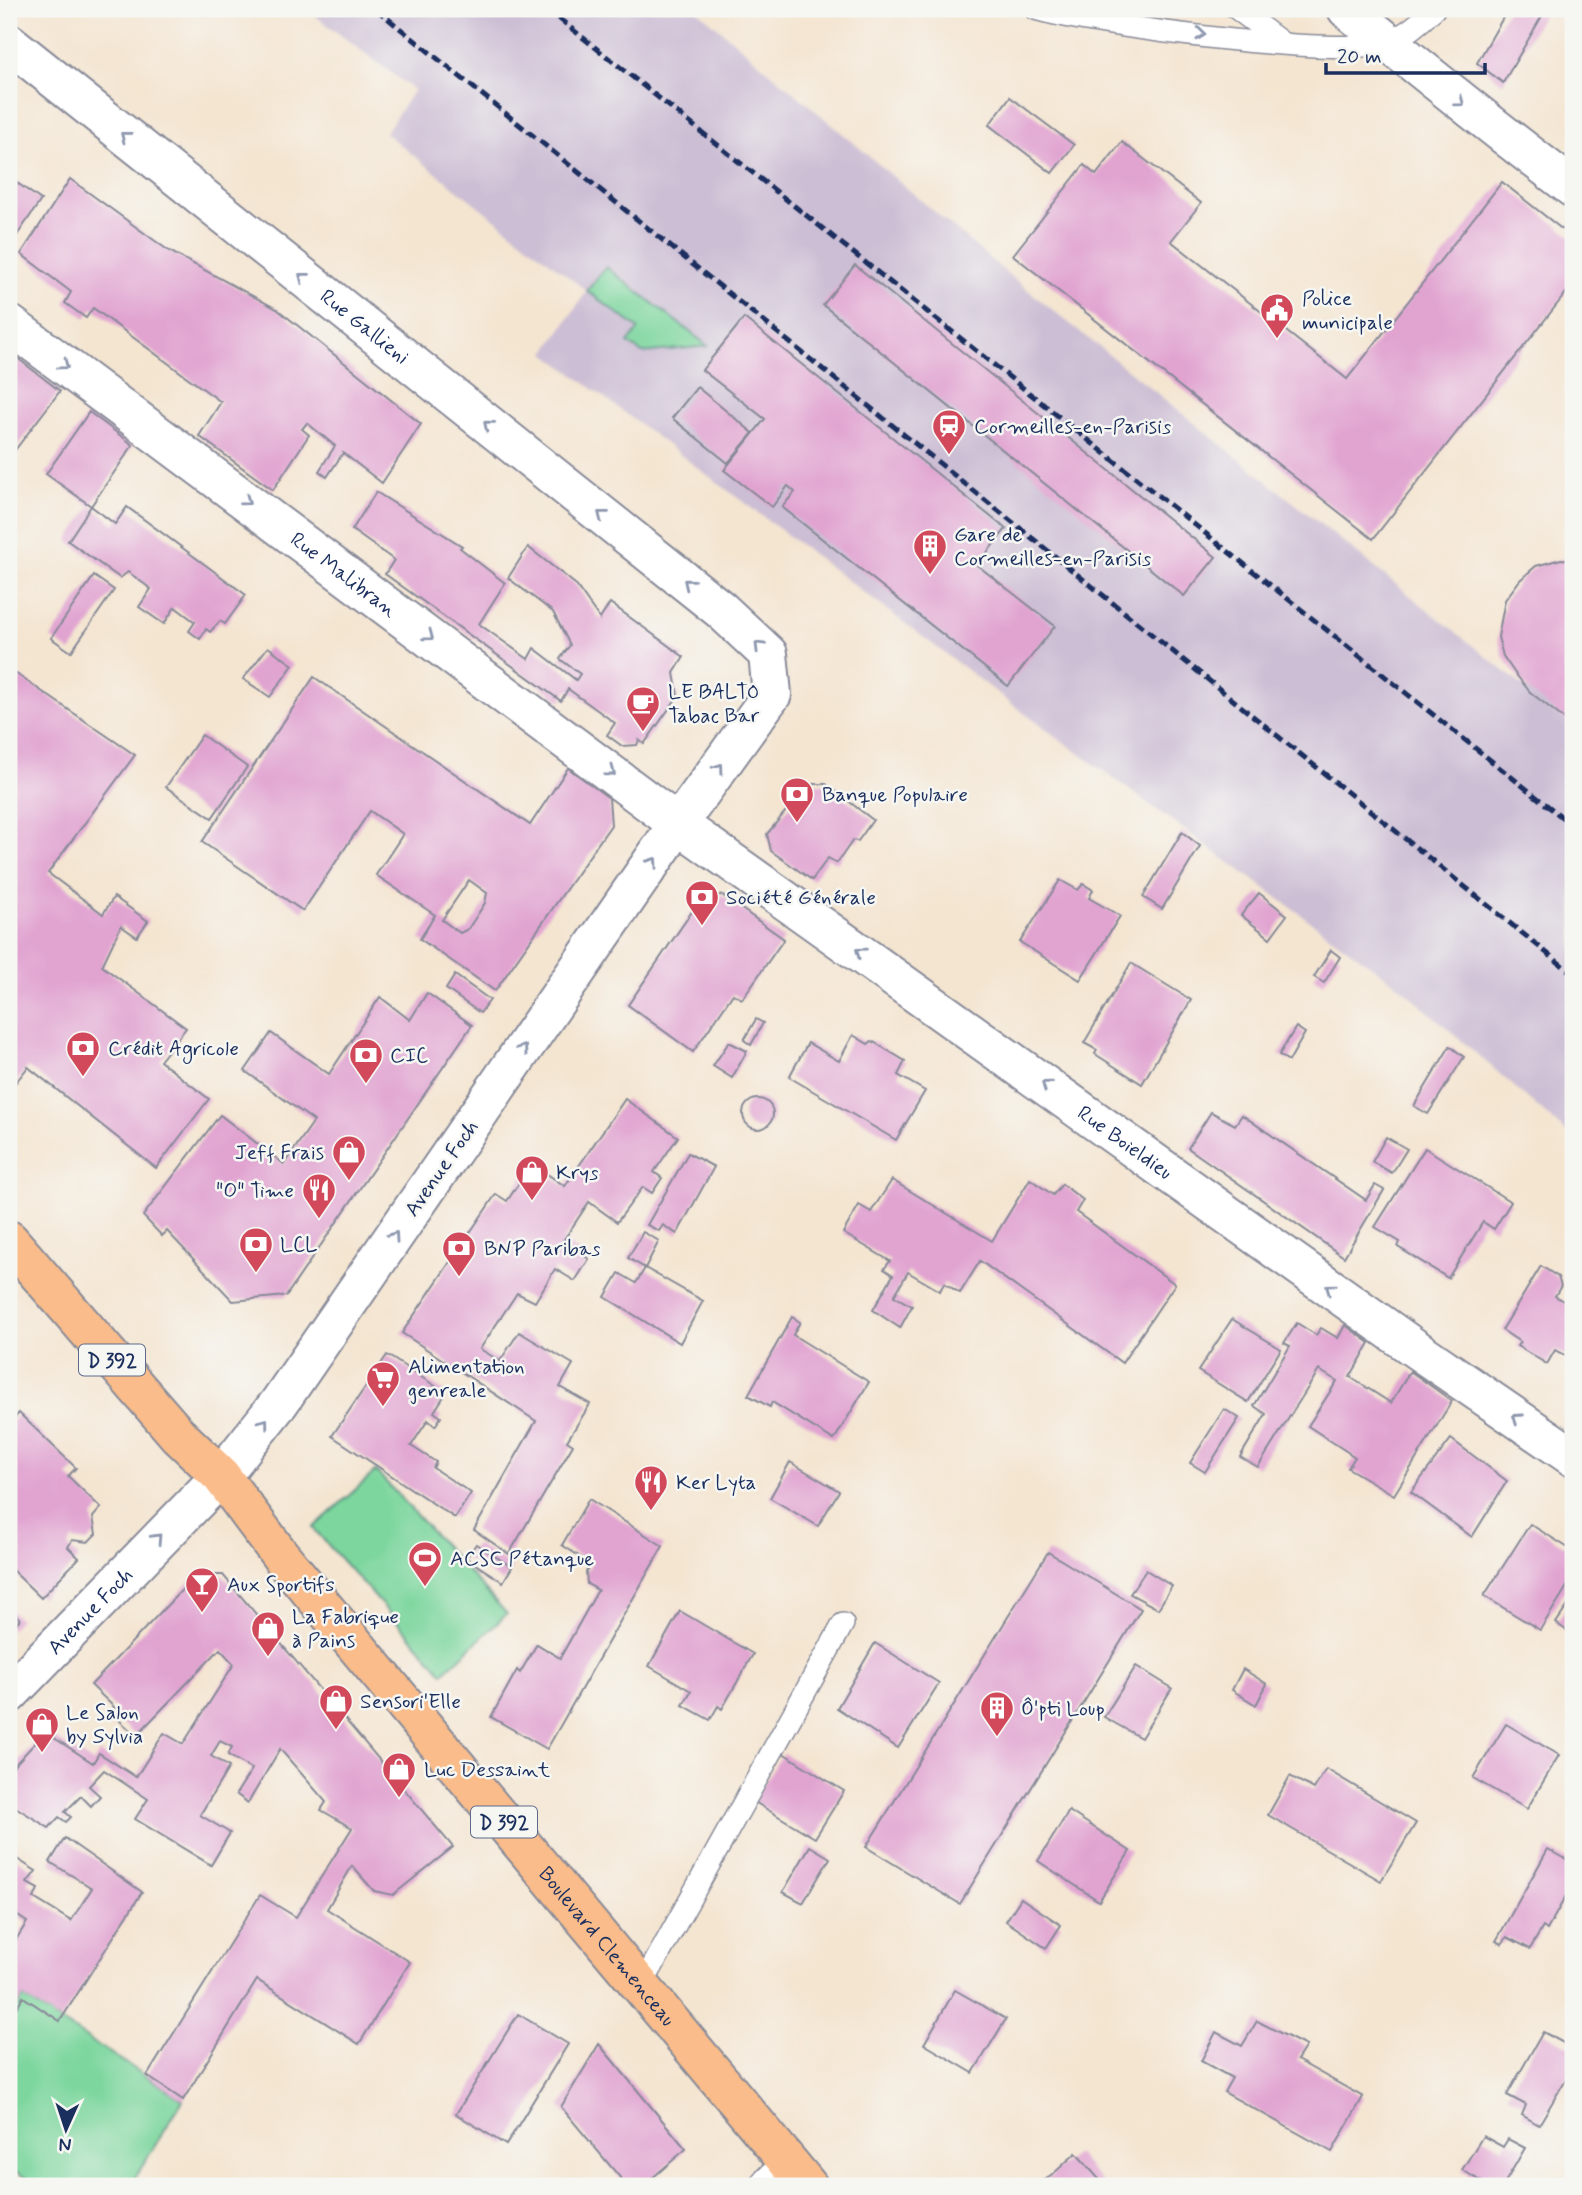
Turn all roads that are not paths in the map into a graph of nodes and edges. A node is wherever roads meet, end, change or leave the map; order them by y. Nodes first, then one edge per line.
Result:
1 (1035, 9) edge
2 (1237, 9) edge
3 (1434, 9) edge
4 (1354, 11) edge
5 (1390, 41) junction
6 (9, 43) edge
7 (1281, 43) junction
8 (1573, 188) edge
9 (9, 324) edge
10 (721, 610) joint
11 (678, 824) junction
12 (9, 1241) edge
13 (1573, 1457) edge
14 (221, 1476) junction
15 (843, 1624) dead end
16 (9, 1694) edge
17 (641, 1986) junction
18 (790, 2180) edge

1 -> 7 lane
2 - 7 lane
3 - 5 lane
4 - 5 street
5 - 7 lane
5 -> 8 street
10 -> 6 street, Rue Gallieni
9 -> 11 street, Rue Malibran
11 -> 10 street, Avenue Foch
13 -> 11 street, Rue Boieldieu
14 -> 11 street, Avenue Foch
12 - 14 main road, D 392
16 -> 14 street, Avenue Foch
14 - 17 main road, Boulevard Clemenceau / D 392
15 - 17 lane
17 - 18 main road, Boulevard Clemenceau / D 392

